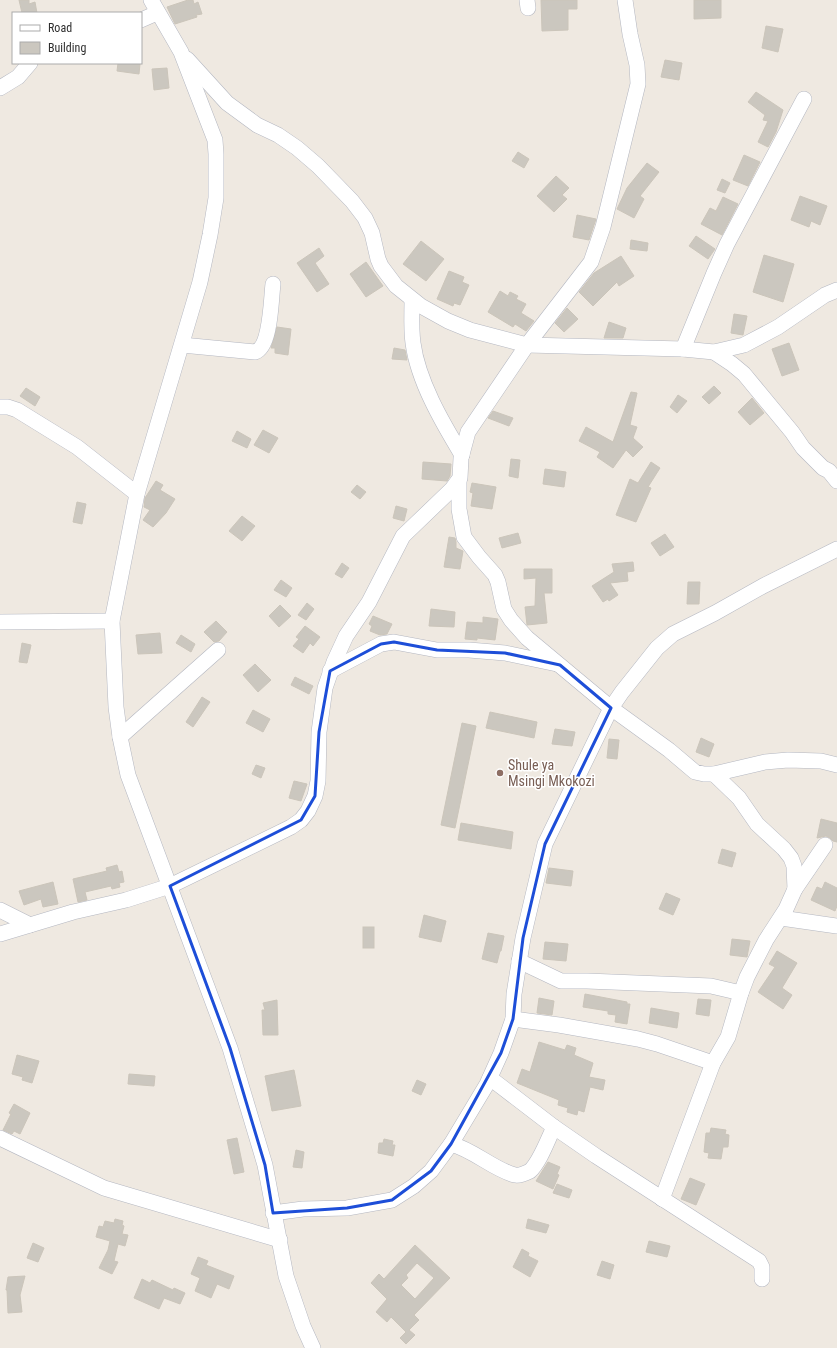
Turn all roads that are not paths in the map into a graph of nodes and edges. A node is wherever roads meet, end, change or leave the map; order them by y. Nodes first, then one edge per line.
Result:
1 (625, 0) edge
2 (154, 6) edge
3 (142, 19) edge
4 (181, 52) junction
5 (29, 64) edge
6 (0, 88) edge
7 (804, 99) dead end
8 (273, 284) dead end
9 (837, 290) edge
10 (412, 300) junction
11 (182, 345) junction
12 (527, 345) junction
13 (683, 349) junction
14 (714, 352) junction
15 (0, 407) edge
16 (462, 454) junction
17 (459, 480) junction
18 (837, 481) edge
19 (137, 494) junction
20 (837, 548) edge
21 (112, 621) junction
22 (0, 622) edge
23 (218, 650) dead end
24 (560, 665) junction
25 (330, 671) junction
26 (611, 708) junction
27 (120, 737) junction
28 (837, 765) edge
29 (714, 774) junction
30 (825, 845) dead end
31 (170, 886) junction
32 (795, 889) junction
33 (0, 910) edge
34 (780, 918) junction
35 (30, 925) junction
36 (837, 926) edge
37 (0, 934) edge
38 (519, 961) junction
39 (741, 993) junction
40 (513, 1019) junction
41 (713, 1063) junction
42 (490, 1078) junction
43 (554, 1127) junction
44 (0, 1138) edge
45 (451, 1144) junction
46 (662, 1199) junction
47 (273, 1212) junction
48 (280, 1240) junction
49 (762, 1279) dead end
50 (313, 1348) edge

1 - 12 street
2 - 3 street
2 - 4 street
4 - 10 street
4 - 11 street
5 - 6 street
7 - 13 street
8 - 11 street
9 - 14 street
10 - 12 street
10 - 16 street
11 - 19 street
12 - 13 street
12 - 16 street
13 - 14 street
14 - 18 street
15 - 19 street
16 - 17 street
17 - 24 street
17 - 25 street
19 - 21 street
20 - 26 street
21 - 22 street
21 - 27 street
23 - 27 street
24 - 25 street
24 - 26 street
25 - 31 street
26 - 29 street
26 - 38 street
27 - 31 street
28 - 29 street
29 - 32 street
30 - 32 street
31 - 35 street
31 - 47 street
32 - 34 street
33 - 35 street
34 - 36 street
34 - 39 street
35 - 37 street
38 - 39 street
38 - 40 street
39 - 41 street
40 - 41 street
40 - 42 street
41 - 46 street
42 - 43 street
42 - 45 street
43 - 45 street
43 - 46 street
44 - 48 street
45 - 47 street
46 - 49 street
47 - 48 street
48 - 50 street

